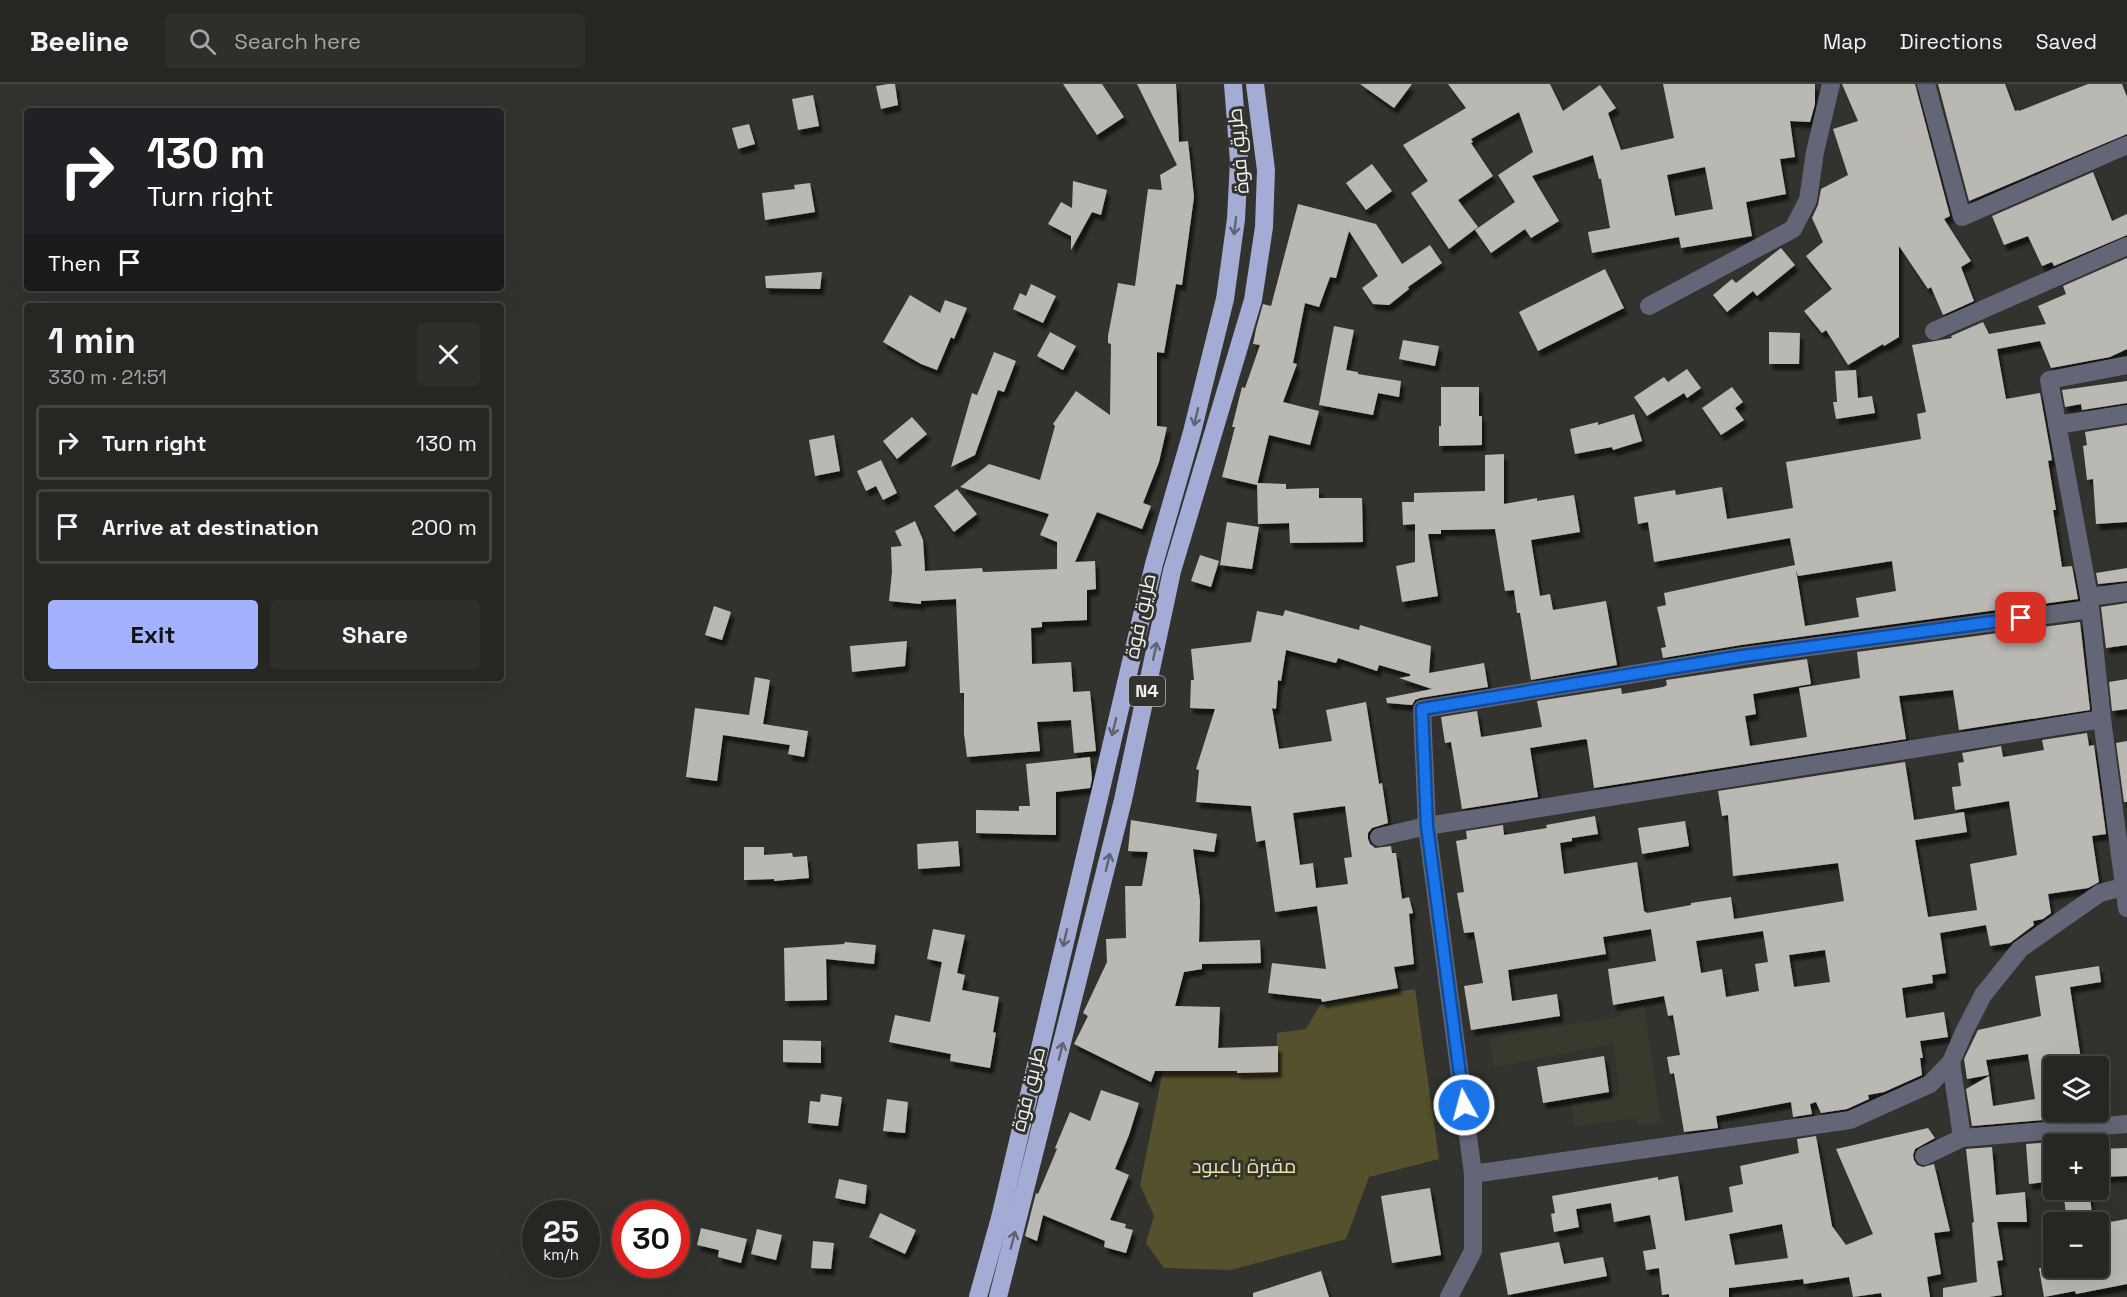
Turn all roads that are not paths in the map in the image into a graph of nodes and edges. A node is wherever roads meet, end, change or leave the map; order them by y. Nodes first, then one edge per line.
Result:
1 (1233, 84) edge
2 (1255, 84) edge
3 (1831, 84) edge
4 (1926, 84) edge
5 (2127, 145) edge
6 (2127, 246) edge
7 (1224, 299) junction
8 (1253, 300) junction
9 (1649, 306) dead end
10 (1934, 331) dead end
11 (2126, 367) edge
12 (2127, 414) edge
13 (2057, 425) junction
14 (2127, 592) edge
15 (2090, 603) junction
16 (2102, 719) junction
17 (1427, 826) junction
18 (1379, 837) dead end
19 (2126, 886) edge
20 (2127, 908) edge
21 (1952, 1062) junction
22 (2127, 1124) edge
23 (1962, 1138) junction
24 (1924, 1156) dead end
25 (1473, 1174) junction
26 (978, 1297) edge
27 (998, 1297) edge
28 (1449, 1297) edge

1 -> 7 highway, طريق فوة / N4
2 - 8 highway, طريق فوة / N4
3 - 9 street
4 - 5 street
6 - 10 street
7 - 8 highway
7 -> 26 highway, طريق فوة / N4
27 -> 8 highway, طريق فوة / N4
11 - 13 street
12 - 13 street
13 - 15 street
14 - 15 street
15 - 16 street
15 - 17 street
16 - 17 street
16 - 19 street
17 - 18 street
17 - 25 street
19 - 20 street
19 - 21 street
21 - 23 street
21 - 25 street
22 - 23 street
23 - 24 street
25 - 28 street

